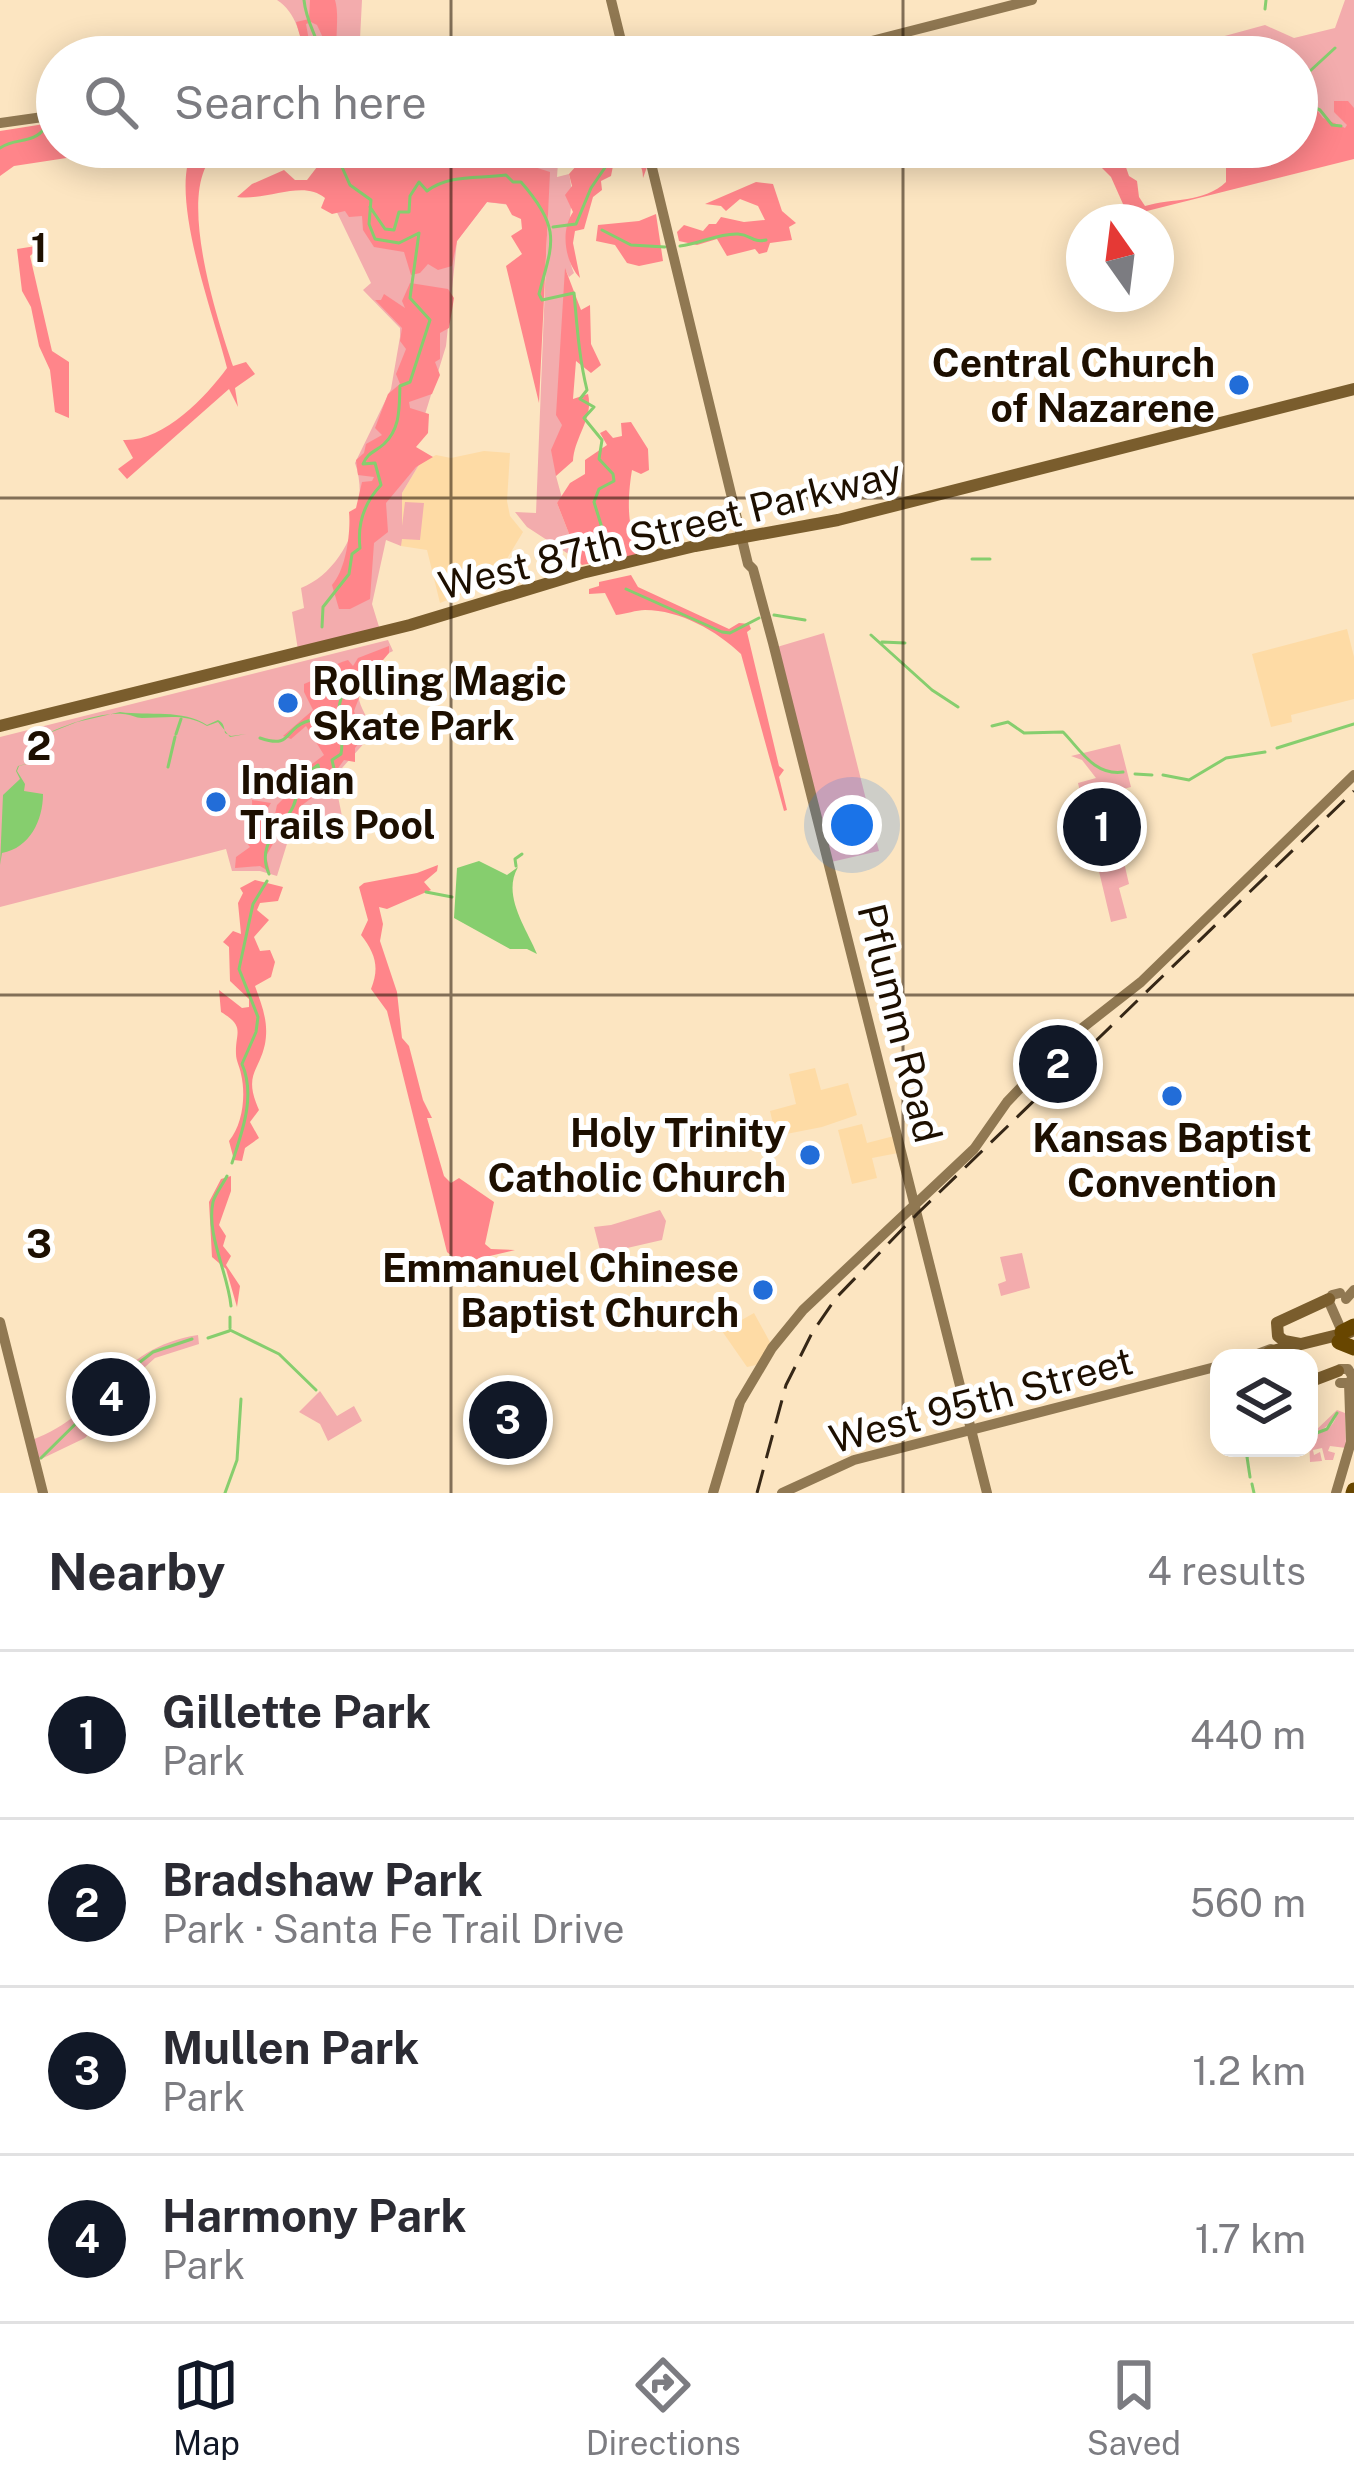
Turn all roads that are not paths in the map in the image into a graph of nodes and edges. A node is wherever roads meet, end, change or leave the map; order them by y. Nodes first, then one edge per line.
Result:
1 (610, 0) edge
2 (1032, 0) edge
3 (619, 36) edge
4 (891, 36) edge
5 (36, 118) edge
6 (0, 123) edge
7 (652, 168) edge
8 (1354, 392) edge
9 (1137, 444) junction
10 (1109, 458) junction
11 (1016, 474) junction
12 (977, 491) junction
13 (746, 541) junction
14 (671, 551) junction
15 (632, 568) junction
16 (0, 729) edge
17 (1354, 775) edge
18 (916, 1204) junction
19 (1342, 1300) edge
20 (0, 1322) edge
21 (1278, 1336) junction
22 (1347, 1337) edge
23 (1274, 1349) edge
24 (1295, 1349) edge
25 (1305, 1349) edge
26 (1210, 1371) edge
27 (1343, 1379) junction
28 (1318, 1380) edge
29 (972, 1429) junction
30 (784, 1491) edge
31 (44, 1493) edge
32 (713, 1493) edge
33 (766, 1493) edge
34 (988, 1493) edge
35 (1336, 1493) edge

1 - 3 main road
2 - 4 main road
5 - 6 main road
7 - 13 main road, Pflumm Road
8 - 9 main road, West 87th Street Parkway
8 - 10 main road, West 87th Street Parkway
9 - 10 main road
9 - 11 main road, West 87th Street Parkway
10 - 12 main road, West 87th Street Parkway
11 - 12 main road
11 - 13 main road, West 87th Street Parkway
12 - 13 main road, West 87th Street Parkway
13 - 14 main road, West 87th Street Parkway
13 - 15 main road, West 87th Street Parkway
13 - 18 main road, Pflumm Road
14 - 15 main road
14 - 16 main road, West 87th Street Parkway
15 - 16 main road, West 87th Street Parkway
17 - 18 main road
18 - 29 main road, Pflumm Road
18 - 32 main road
19 - 21 main road
19 - 22 main road
20 - 31 main road
21 - 23 main road
21 - 24 main road
22 - 25 main road
22 - 27 main road
26 - 29 main road, West 95th Street
27 - 28 main road
27 - 35 main road
29 - 30 main road, West 95th Street
29 - 34 main road, Pflumm Road
30 - 33 main road, West 95th Street

